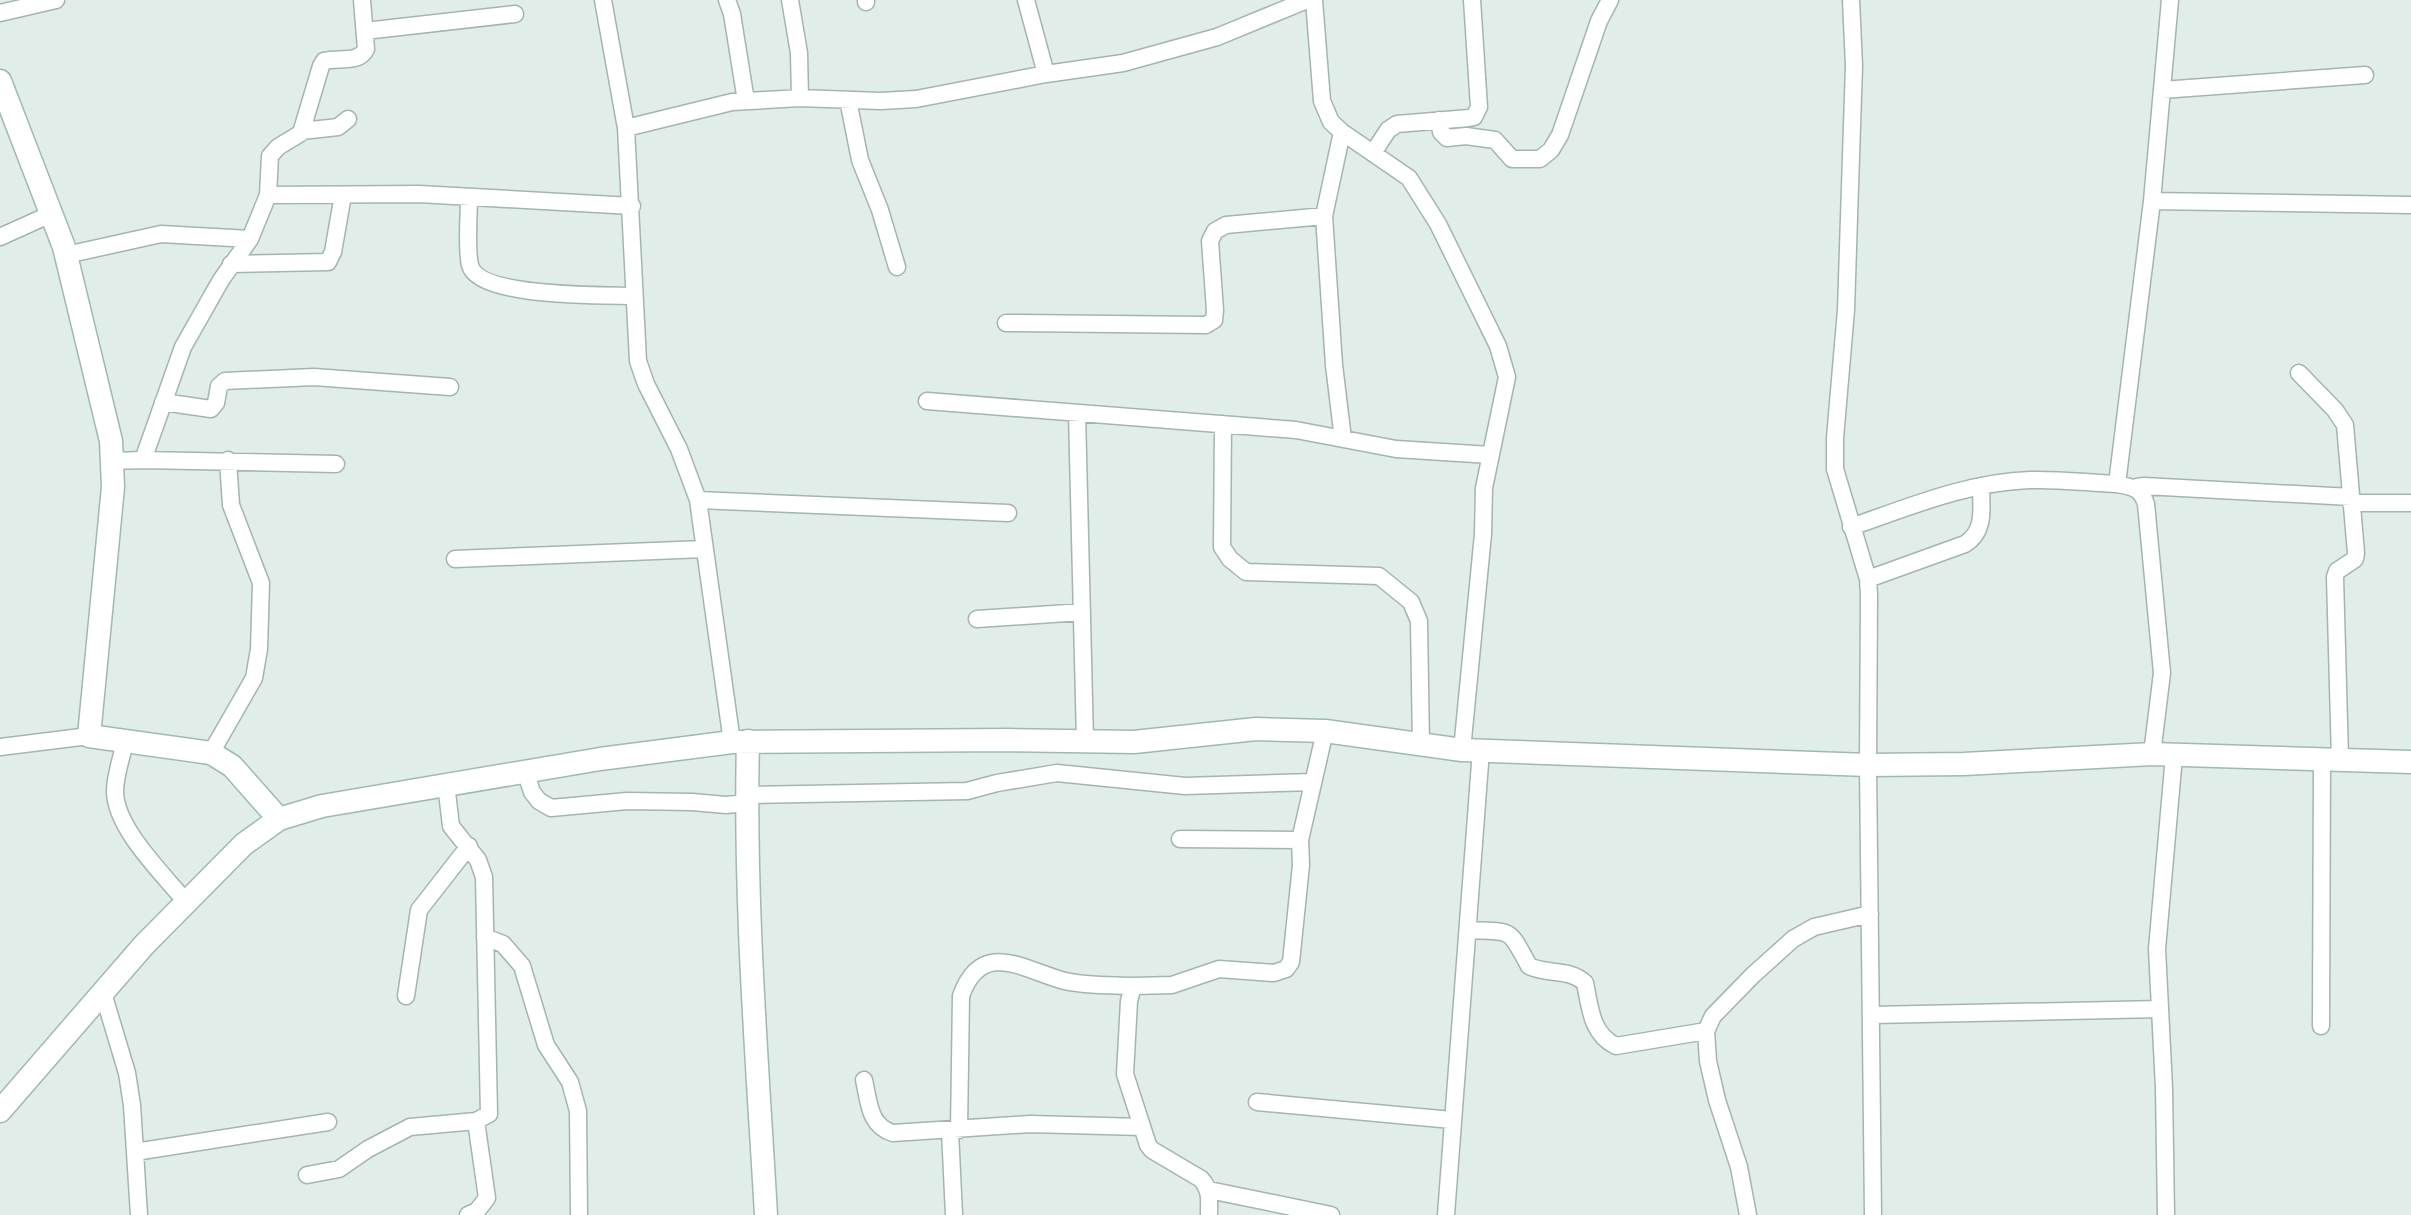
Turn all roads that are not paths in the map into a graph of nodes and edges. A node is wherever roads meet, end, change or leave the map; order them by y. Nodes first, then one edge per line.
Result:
1 (56, 0) edge
2 (362, 0) edge
3 (603, 0) edge
4 (727, 0) edge
5 (790, 0) edge
6 (1026, 0) edge
7 (1307, 0) edge
8 (1314, 0) edge
9 (1472, 0) edge
10 (1610, 0) edge
11 (1851, 0) edge
12 (2170, 0) edge
13 (0, 13) edge
14 (515, 14) dead end
15 (365, 31) junction
16 (1046, 74) junction
17 (2365, 75) dead end
18 (0, 81) edge
19 (2162, 90) junction
20 (800, 98) junction
21 (848, 100) junction
22 (746, 101) junction
23 (348, 119) dead end
24 (1439, 120) junction
25 (626, 128) junction
26 (302, 131) junction
27 (1342, 132) junction
28 (1373, 153) junction
29 (268, 195) junction
30 (343, 195) junction
31 (469, 197) junction
32 (2152, 201) junction
33 (2411, 205) edge
34 (632, 206) junction
35 (51, 214) junction
36 (1324, 216) junction
37 (0, 237) edge
38 (250, 239) junction
39 (66, 255) junction
40 (231, 264) junction
41 (897, 267) dead end
42 (634, 296) junction
43 (1006, 323) dead end
44 (2299, 373) dead end
45 (450, 387) dead end
46 (927, 401) dead end
47 (163, 402) junction
48 (1077, 413) junction
49 (1223, 424) junction
50 (1343, 439) junction
51 (1490, 455) junction
52 (143, 460) junction
53 (228, 460) junction
54 (112, 461) junction
55 (336, 464) dead end
56 (2117, 484) junction
57 (1981, 486) junction
58 (2137, 487) junction
59 (698, 500) junction
60 (2351, 500) junction
61 (2411, 503) edge
62 (1008, 513) dead end
63 (1851, 527) junction
64 (704, 549) junction
65 (455, 559) dead end
66 (1868, 579) junction
67 (1082, 612) junction
68 (977, 619) dead end
69 (1325, 731) junction
70 (89, 736) junction
71 (125, 741) junction
72 (1085, 741) junction
73 (740, 742) junction
74 (1421, 746) junction
75 (0, 747) edge
76 (1472, 750) junction
77 (211, 753) junction
78 (2163, 755) junction
79 (2331, 759) junction
80 (2411, 762) edge
81 (1868, 765) junction
82 (525, 771) junction
83 (1313, 782) junction
84 (446, 784) junction
85 (747, 799) junction
86 (279, 819) junction
87 (1180, 839) dead end
88 (1300, 840) junction
89 (469, 846) junction
90 (186, 902) junction
91 (1870, 914) junction
92 (1469, 930) junction
93 (485, 937) junction
94 (1133, 986) junction
95 (103, 993) junction
96 (406, 996) dead end
97 (2160, 1009) junction
98 (1872, 1015) junction
99 (2321, 1026) dead end
100 (1706, 1031) junction
101 (864, 1080) dead end
102 (1257, 1102) dead end
103 (0, 1111) edge
104 (1452, 1120) junction
105 (476, 1121) junction
106 (328, 1122) dead end
107 (1142, 1127) junction
108 (954, 1130) junction
109 (135, 1152) junction
110 (307, 1175) dead end
111 (1209, 1190) junction
112 (579, 1214) edge
113 (139, 1215) edge
114 (468, 1215) edge
115 (766, 1215) edge
116 (954, 1215) edge
117 (1209, 1215) edge
118 (1331, 1215) edge
119 (1446, 1215) edge
120 (1748, 1215) edge
121 (1873, 1215) edge
122 (2166, 1215) edge

1 - 13 street
2 - 15 street
3 - 25 street
4 - 22 street
5 - 20 street
6 - 16 street
7 - 16 street
8 - 27 street
9 - 24 street
10 - 24 street
11 - 63 street
12 - 19 street
14 - 15 street
15 - 26 street
16 - 21 street
17 - 19 street
18 - 35 main road
19 - 32 street
20 - 21 street
20 - 22 street
21 - 41 street
22 - 25 street
23 - 26 street
24 - 28 street
25 - 34 street
26 - 29 street
27 - 28 street
27 - 36 street
28 - 51 street
29 - 30 street
29 - 38 street
30 - 31 street
30 - 40 street
31 - 34 street
31 - 42 street
32 - 33 street
32 - 56 street
34 - 42 street
35 - 37 street
35 - 39 main road
36 - 43 street
36 - 50 street
38 - 39 street
38 - 40 street
39 - 54 main road
40 - 47 street
42 - 59 street
44 - 60 street
45 - 47 street
46 - 48 street
47 - 52 street
48 - 49 street
48 - 67 street
49 - 50 street
49 - 74 street
50 - 51 street
51 - 76 street
52 - 53 street
52 - 54 street
53 - 55 street
53 - 77 street
54 - 70 main road
56 - 57 street
56 - 58 street
57 - 63 street
57 - 66 street
58 - 60 street
58 - 78 street
59 - 62 street
59 - 64 street
60 - 61 street
60 - 79 street
63 - 66 street
64 - 65 street
64 - 73 street
66 - 81 street
67 - 68 street
67 - 72 street
69 - 72 main road
69 - 74 main road
69 - 83 street
70 - 71 main road
70 - 75 street
71 - 77 main road
71 - 90 street
72 - 73 main road
73 - 82 main road
73 - 85 main road
74 - 76 main road
76 - 81 main road
76 - 92 street
77 - 86 main road
78 - 79 main road
78 - 81 main road
78 - 97 street
79 - 80 main road
79 - 99 street
81 - 91 street
82 - 84 main road
82 - 85 street
83 - 85 street
83 - 88 street
84 - 86 main road
84 - 89 street
85 - 115 main road
86 - 90 main road
87 - 88 street
88 - 94 street
89 - 93 street
89 - 96 street
90 - 95 main road
91 - 98 street
91 - 100 street
92 - 100 street
92 - 104 street
93 - 105 street
93 - 112 street
94 - 107 street
94 - 108 street
95 - 103 main road
95 - 109 street
97 - 98 street
97 - 122 street
98 - 121 street
100 - 120 street
101 - 108 street
102 - 104 street
104 - 119 street
105 - 110 street
105 - 114 street
106 - 109 street
107 - 108 street
107 - 111 street
108 - 116 street
109 - 113 street
111 - 117 street
111 - 118 street

